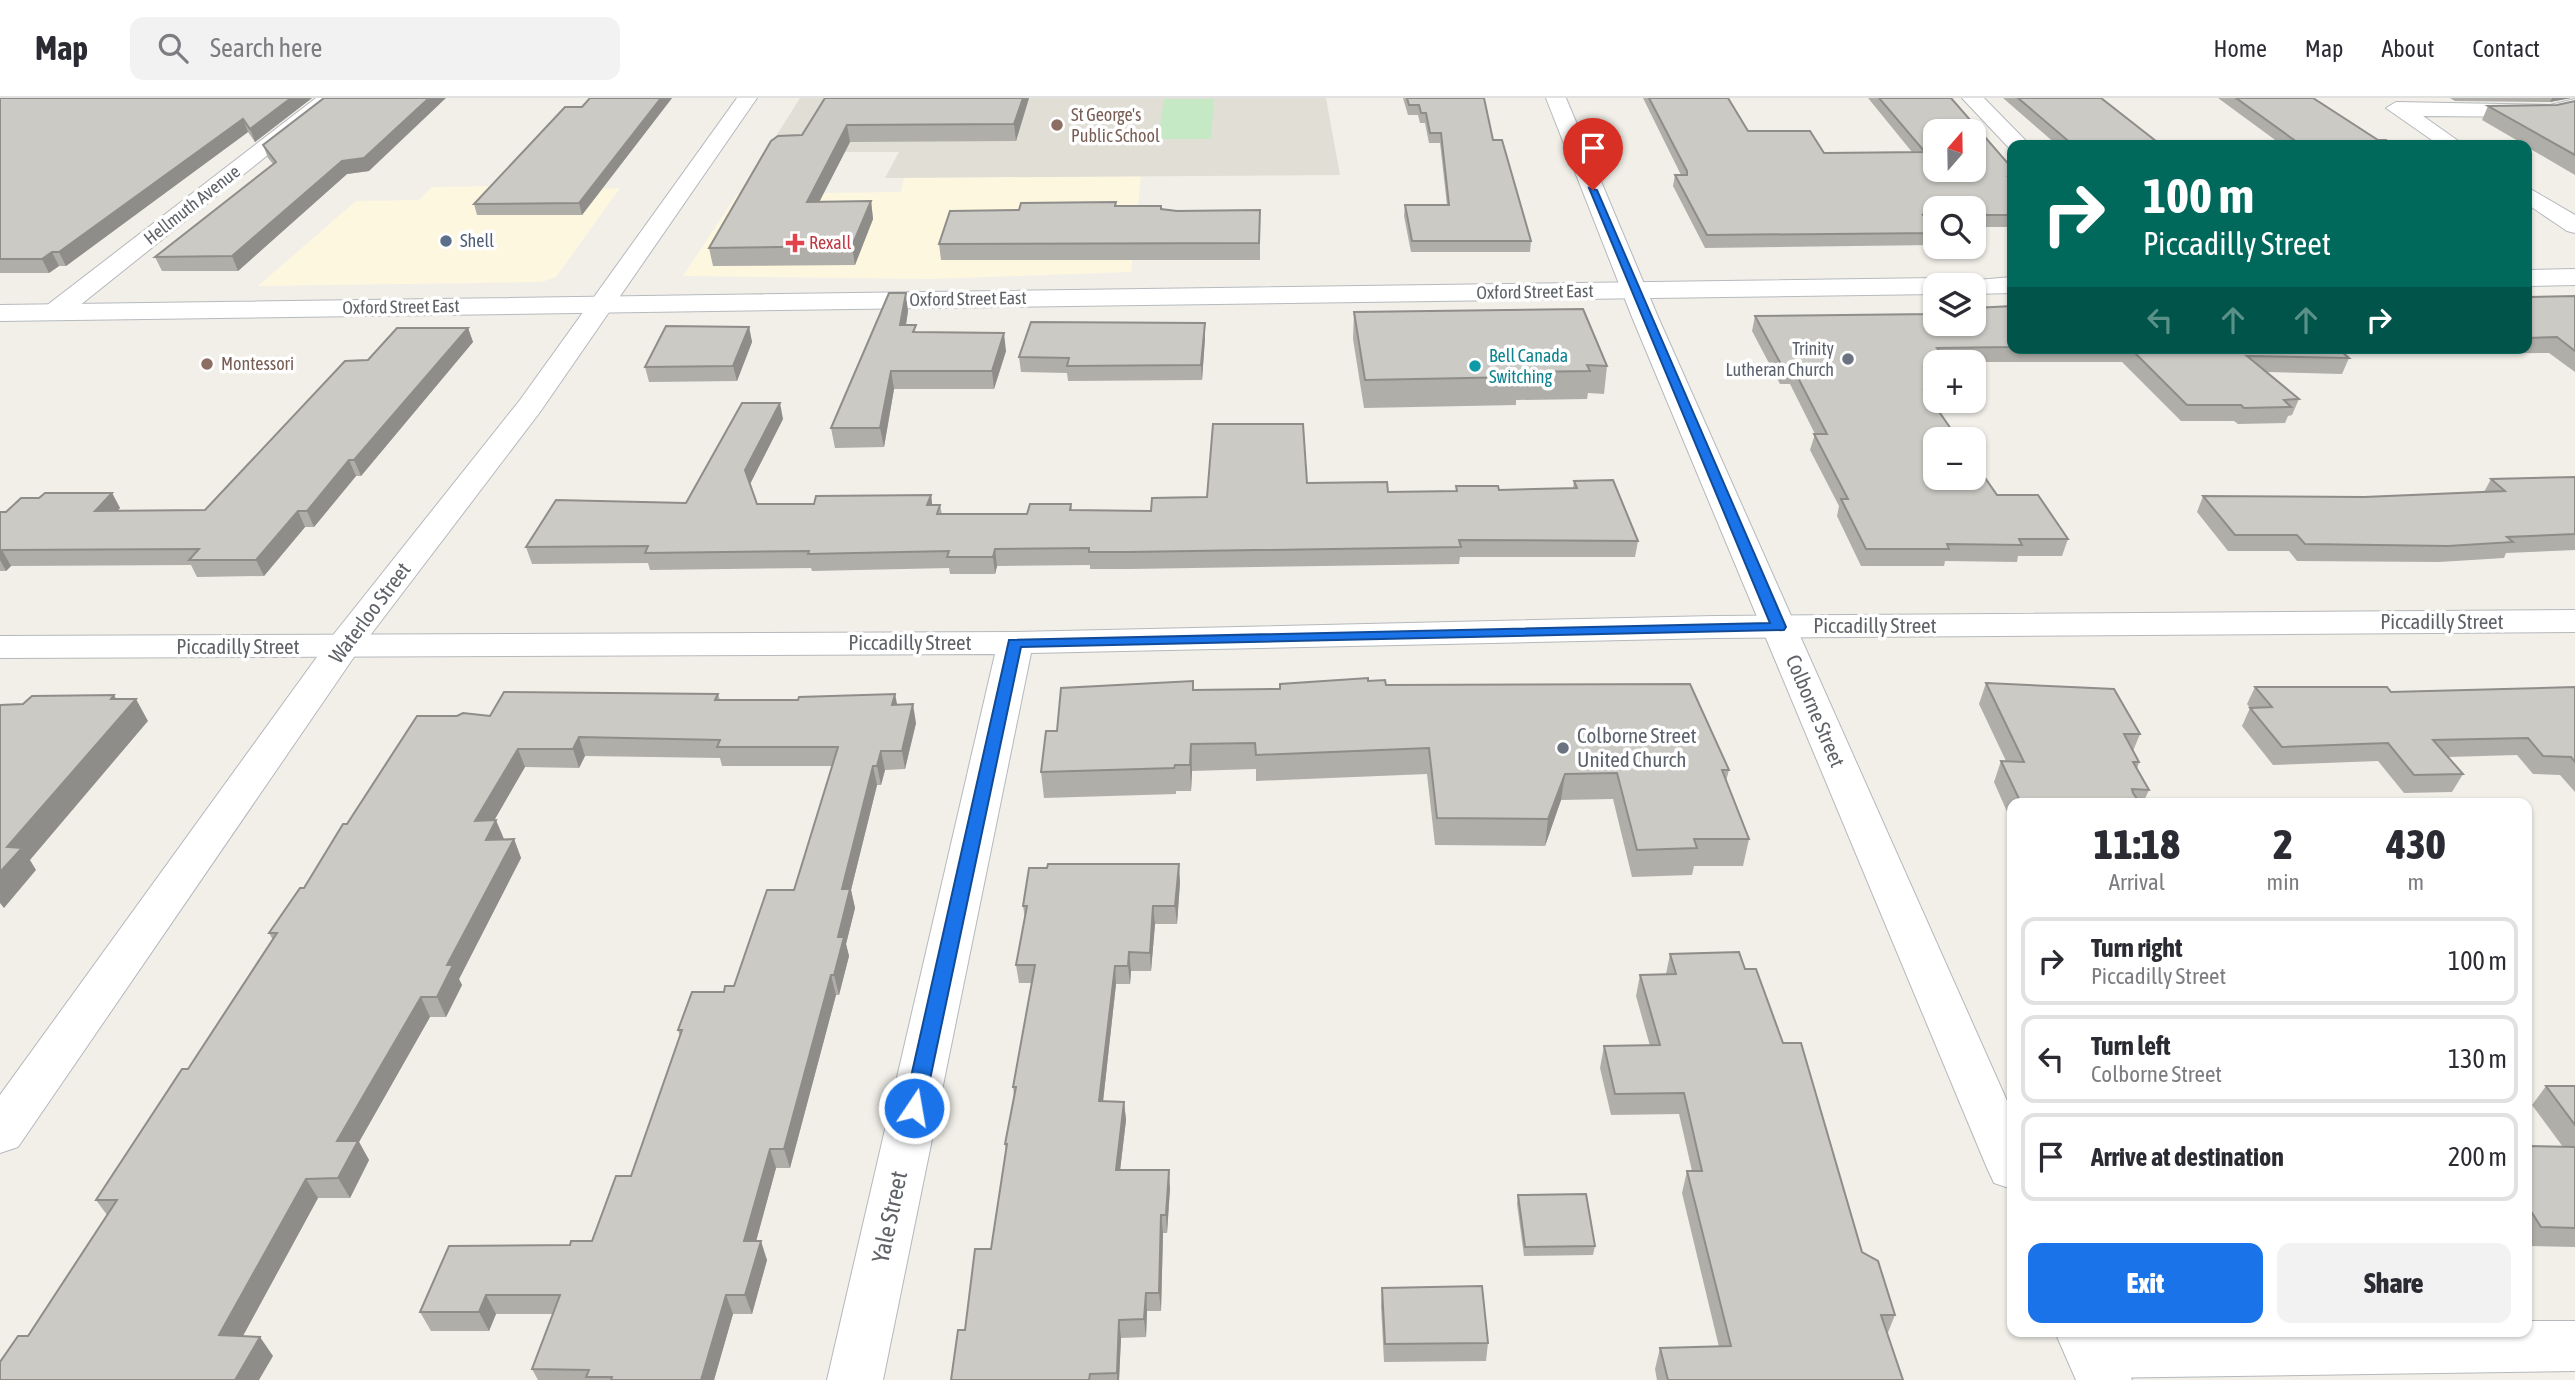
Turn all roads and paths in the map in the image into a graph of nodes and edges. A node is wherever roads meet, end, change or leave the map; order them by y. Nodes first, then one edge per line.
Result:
1 (330, 98) edge
2 (747, 98) edge
3 (1556, 98) edge
4 (1972, 98) edge
5 (2381, 98) edge
6 (2575, 105) edge
7 (2400, 110) junction
8 (2014, 140) edge
9 (2445, 140) edge
10 (2532, 197) edge
11 (2575, 226) edge
12 (2575, 277) edge
13 (2532, 278) edge
14 (1986, 285) edge
15 (2007, 285) edge
16 (1923, 286) edge
17 (1636, 290) junction
18 (599, 304) junction
19 (55, 312) junction
20 (0, 313) edge
21 (2575, 621) edge
22 (1779, 627) junction
23 (1015, 643) junction
24 (0, 647) edge
25 (343, 647) junction
26 (4, 1121) edge
27 (2007, 1156) edge
28 (2575, 1346) edge
29 (2093, 1355) edge
30 (855, 1380) edge

1 - 19 street, Hellmuth Avenue
2 - 18 street, Waterloo Street
3 - 17 street, Colborne Street
4 - 8 street
5 - 7 street
6 - 7 street
7 - 9 street
10 - 11 street
12 - 13 street
14 - 15 street
16 - 17 street, Oxford Street East
17 - 18 street, Oxford Street East
17 - 22 street, Colborne Street
18 - 19 street, Oxford Street East
18 - 25 street, Waterloo Street
19 - 20 street, Oxford Street East
21 - 22 street, Piccadilly Street
22 - 23 street, Piccadilly Street
22 - 27 street, Colborne Street
23 - 25 street, Piccadilly Street
23 - 30 street, Yale Street
24 - 25 street, Piccadilly Street
25 - 26 street, Waterloo Street
28 - 29 street

